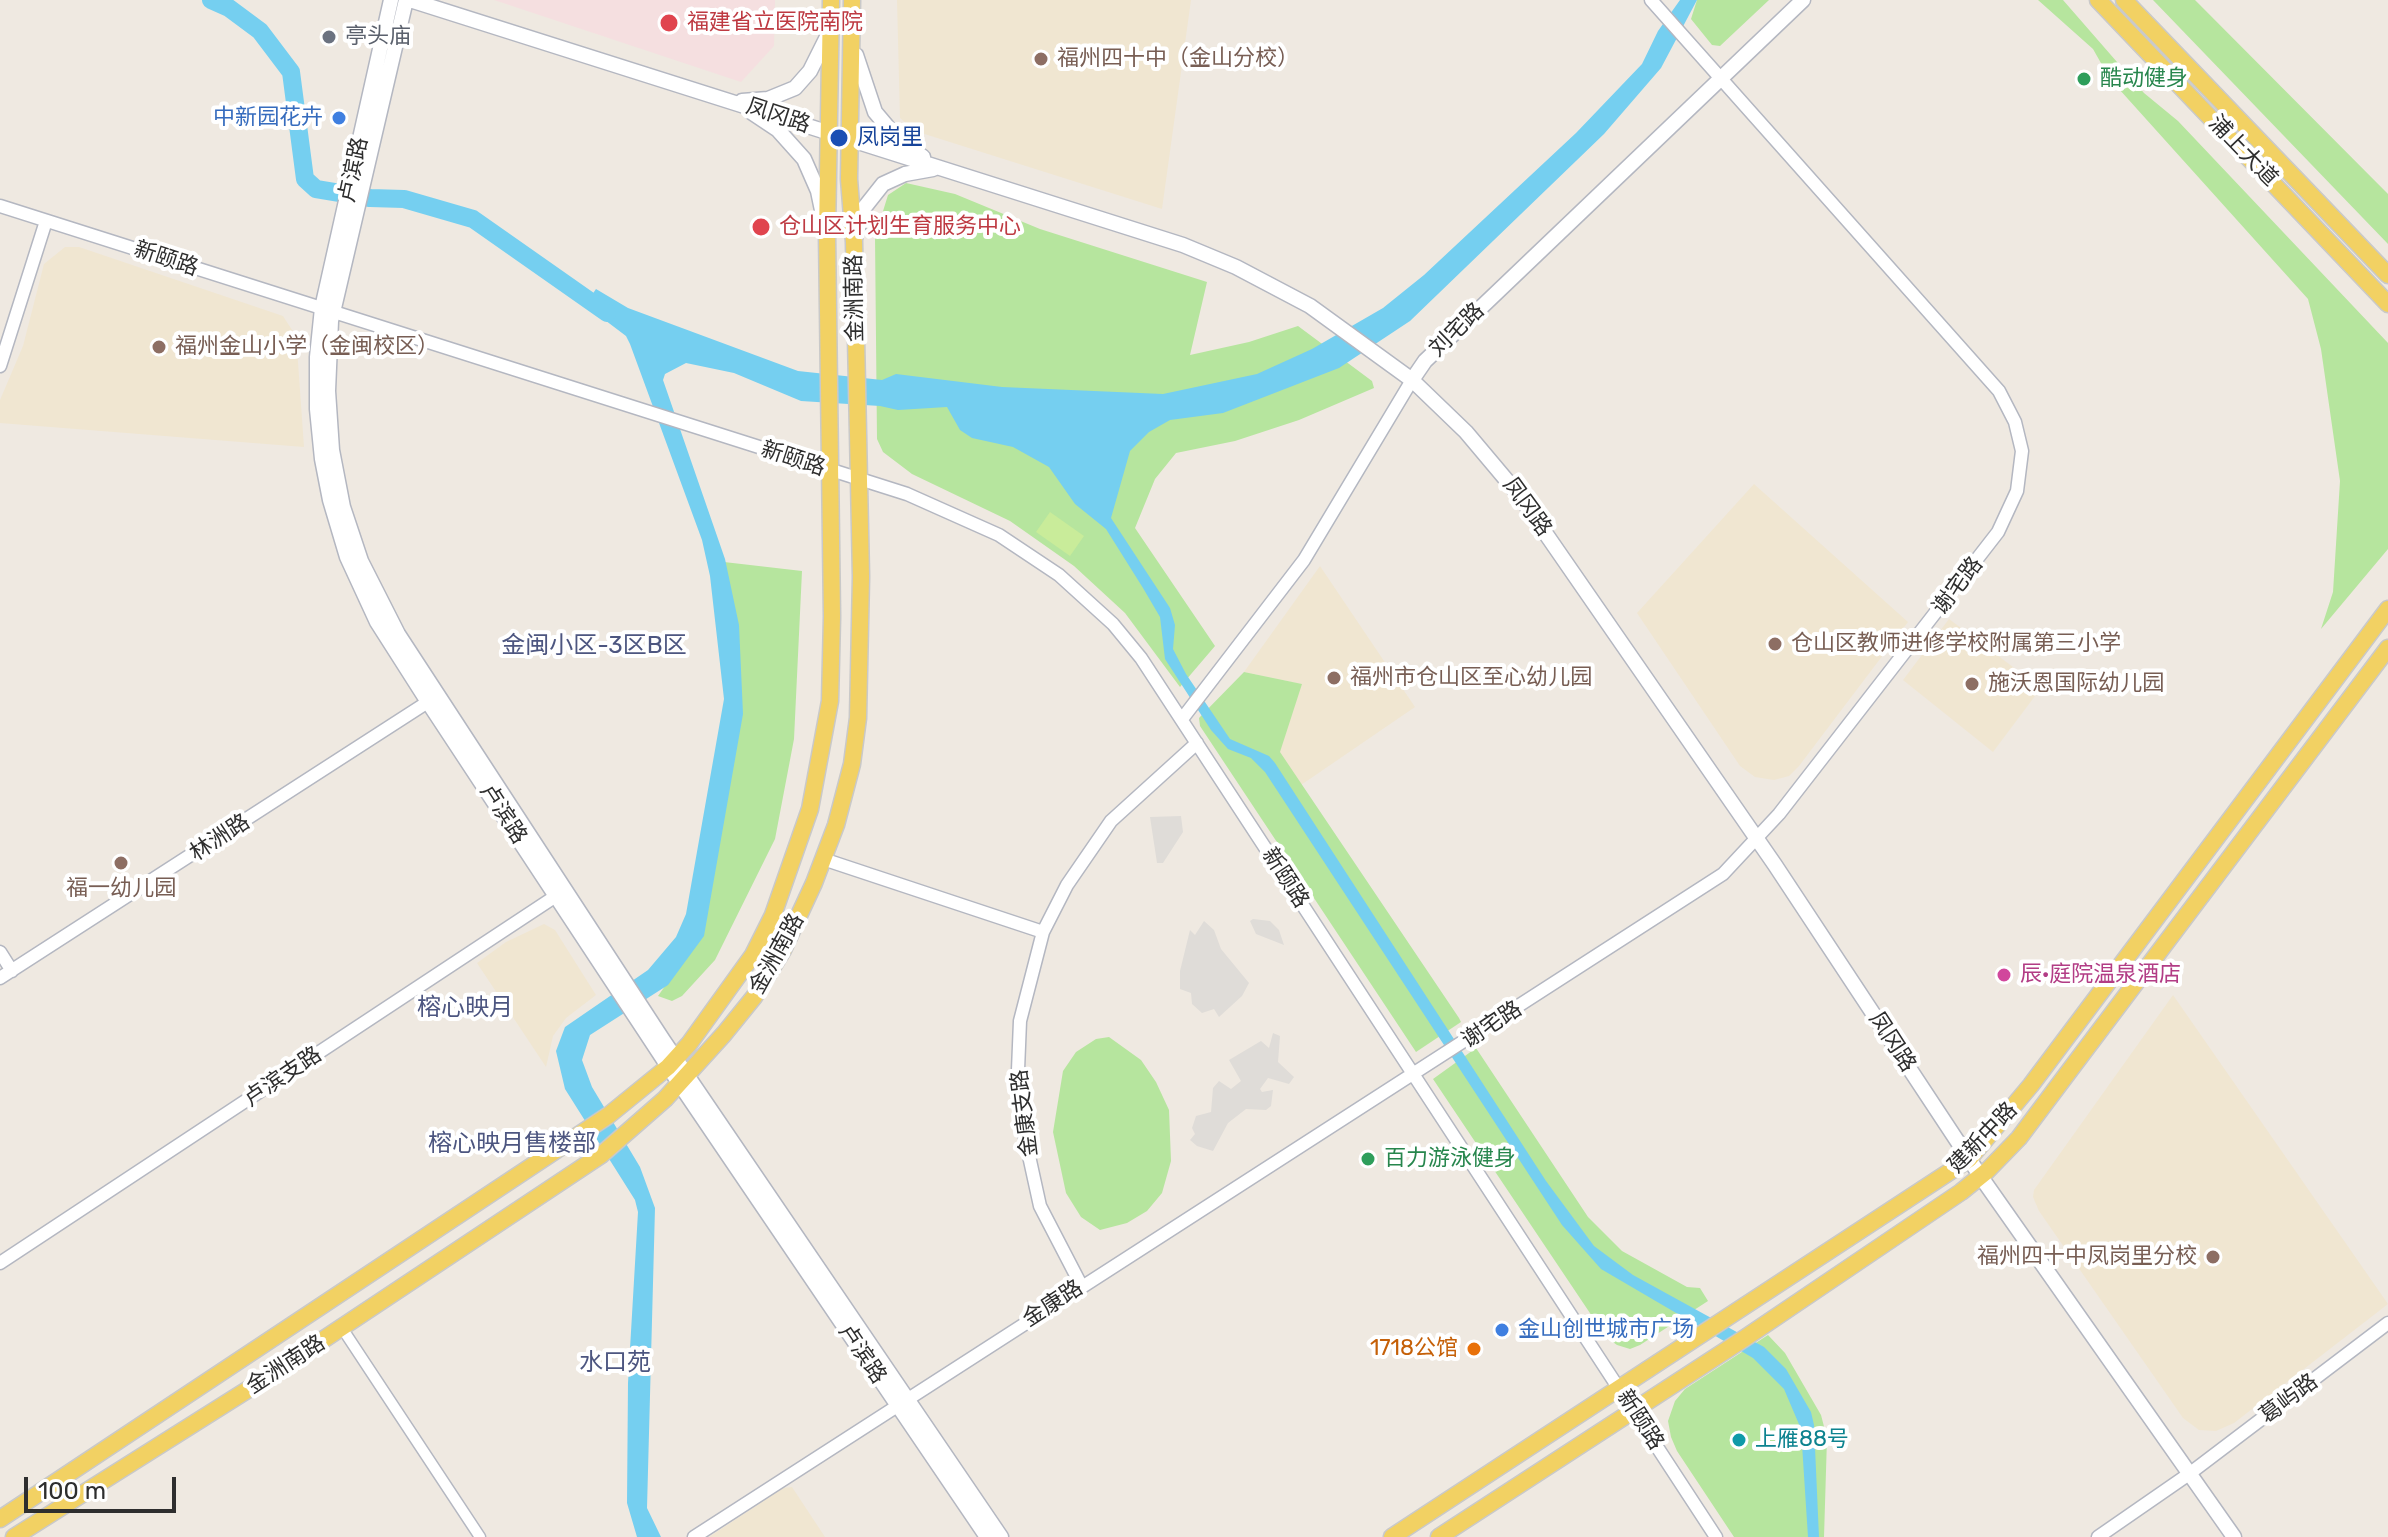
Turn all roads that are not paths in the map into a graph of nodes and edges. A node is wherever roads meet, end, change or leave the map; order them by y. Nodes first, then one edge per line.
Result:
1 (391, 0) edge
2 (408, 0) edge
3 (831, 0) edge
4 (852, 0) edge
5 (1651, 0) edge
6 (1803, 0) edge
7 (2098, 0) edge
8 (2124, 0) edge
9 (831, 28) junction
10 (852, 35) junction
11 (1722, 78) junction
12 (734, 101) junction
13 (830, 133) junction
14 (849, 139) junction
15 (941, 168) junction
16 (359, 175) junction
17 (0, 206) edge
18 (46, 221) junction
19 (827, 233) junction
20 (854, 242) junction
21 (2388, 275) edge
22 (2388, 304) edge
23 (327, 310) junction
24 (0, 366) edge
25 (1412, 380) junction
26 (830, 471) junction
27 (859, 481) junction
28 (2388, 609) edge
29 (2388, 648) edge
30 (433, 699) junction
31 (1182, 719) junction
32 (1197, 743) junction
33 (1757, 839) junction
34 (823, 859) junction
35 (561, 893) junction
36 (1043, 932) junction
37 (0, 952) edge
38 (6, 974) edge
39 (672, 1063) junction
40 (1414, 1076) junction
41 (682, 1079) junction
42 (1969, 1159) junction
43 (1981, 1177) junction
44 (0, 1263) edge
45 (1081, 1285) junction
46 (2388, 1323) edge
47 (342, 1328) junction
48 (1620, 1389) junction
49 (902, 1401) junction
50 (1634, 1410) junction
51 (2189, 1474) junction
52 (0, 1519) edge
53 (14, 1537) edge
54 (480, 1537) edge
55 (694, 1537) edge
56 (987, 1537) edge
57 (1001, 1537) edge
58 (1392, 1537) edge
59 (1439, 1537) edge
60 (1716, 1537) edge
61 (2098, 1537) edge
62 (2234, 1537) edge

1 - 16 main road, 卢滨路
2 - 12 main road, 凤冈路
2 - 16 main road
3 - 9 main road, 金洲南路
4 - 10 main road, 金洲南路
5 - 11 street, 谢宅路
6 - 11 main road, 刘宅路
7 - 22 main road, 浦上大道
8 - 21 main road, 浦上大道
9 - 12 main road
9 - 13 main road, 金洲南路
10 - 14 main road, 金洲南路
10 - 15 main road
11 - 25 main road, 刘宅路
11 - 33 street, 谢宅路
12 - 13 main road, 凤冈路
12 - 19 main road
13 - 14 main road, 凤冈路
13 - 19 main road, 金洲南路
14 - 15 main road, 凤冈路
14 - 20 main road, 金洲南路
15 - 20 main road
15 - 25 main road, 凤冈路
16 - 23 main road, 卢滨路
17 - 18 street, 新颐路
18 - 23 street, 新颐路
18 - 24 street
19 - 26 main road, 金洲南路
20 - 27 main road, 金洲南路
23 - 26 street, 新颐路
23 - 30 main road, 卢滨路
25 - 31 street, 刘宅路
25 - 33 main road, 凤冈路
26 - 27 street, 新颐路
26 - 39 main road, 金洲南路
27 - 31 street, 新颐路
27 - 34 main road, 金洲南路
28 - 42 main road, 建新中路
29 - 43 main road, 建新中路
30 - 35 main road, 卢滨路
30 - 38 street, 林洲路
31 - 32 street, 新颐路
32 - 36 street, 金康支路
32 - 40 street, 新颐路
33 - 40 street, 谢宅路
33 - 42 main road, 凤冈路
34 - 36 street
34 - 41 main road, 金洲南路
35 - 39 main road, 卢滨路
35 - 44 street, 卢滨支路
36 - 45 street, 金康支路
37 - 38 street
39 - 41 main road, 卢滨路
39 - 52 main road, 金洲南路
40 - 45 street, 金康路
40 - 48 street, 新颐路
41 - 47 main road, 金洲南路
41 - 49 main road, 卢滨路
42 - 43 main road, 凤冈路
42 - 48 main road, 建新中路
43 - 50 main road, 建新中路
43 - 51 main road, 凤冈路
45 - 49 street, 金康路
46 - 51 street, 葛屿路
47 - 53 main road, 金洲南路
47 - 54 street
48 - 50 street, 新颐路
48 - 58 main road, 建新中路
49 - 55 street, 金康路
49 - 56 main road, 卢滨路
49 - 57 main road
50 - 59 main road, 建新中路
50 - 60 street, 新颐路
51 - 61 street, 葛屿路
51 - 62 main road, 凤冈路

